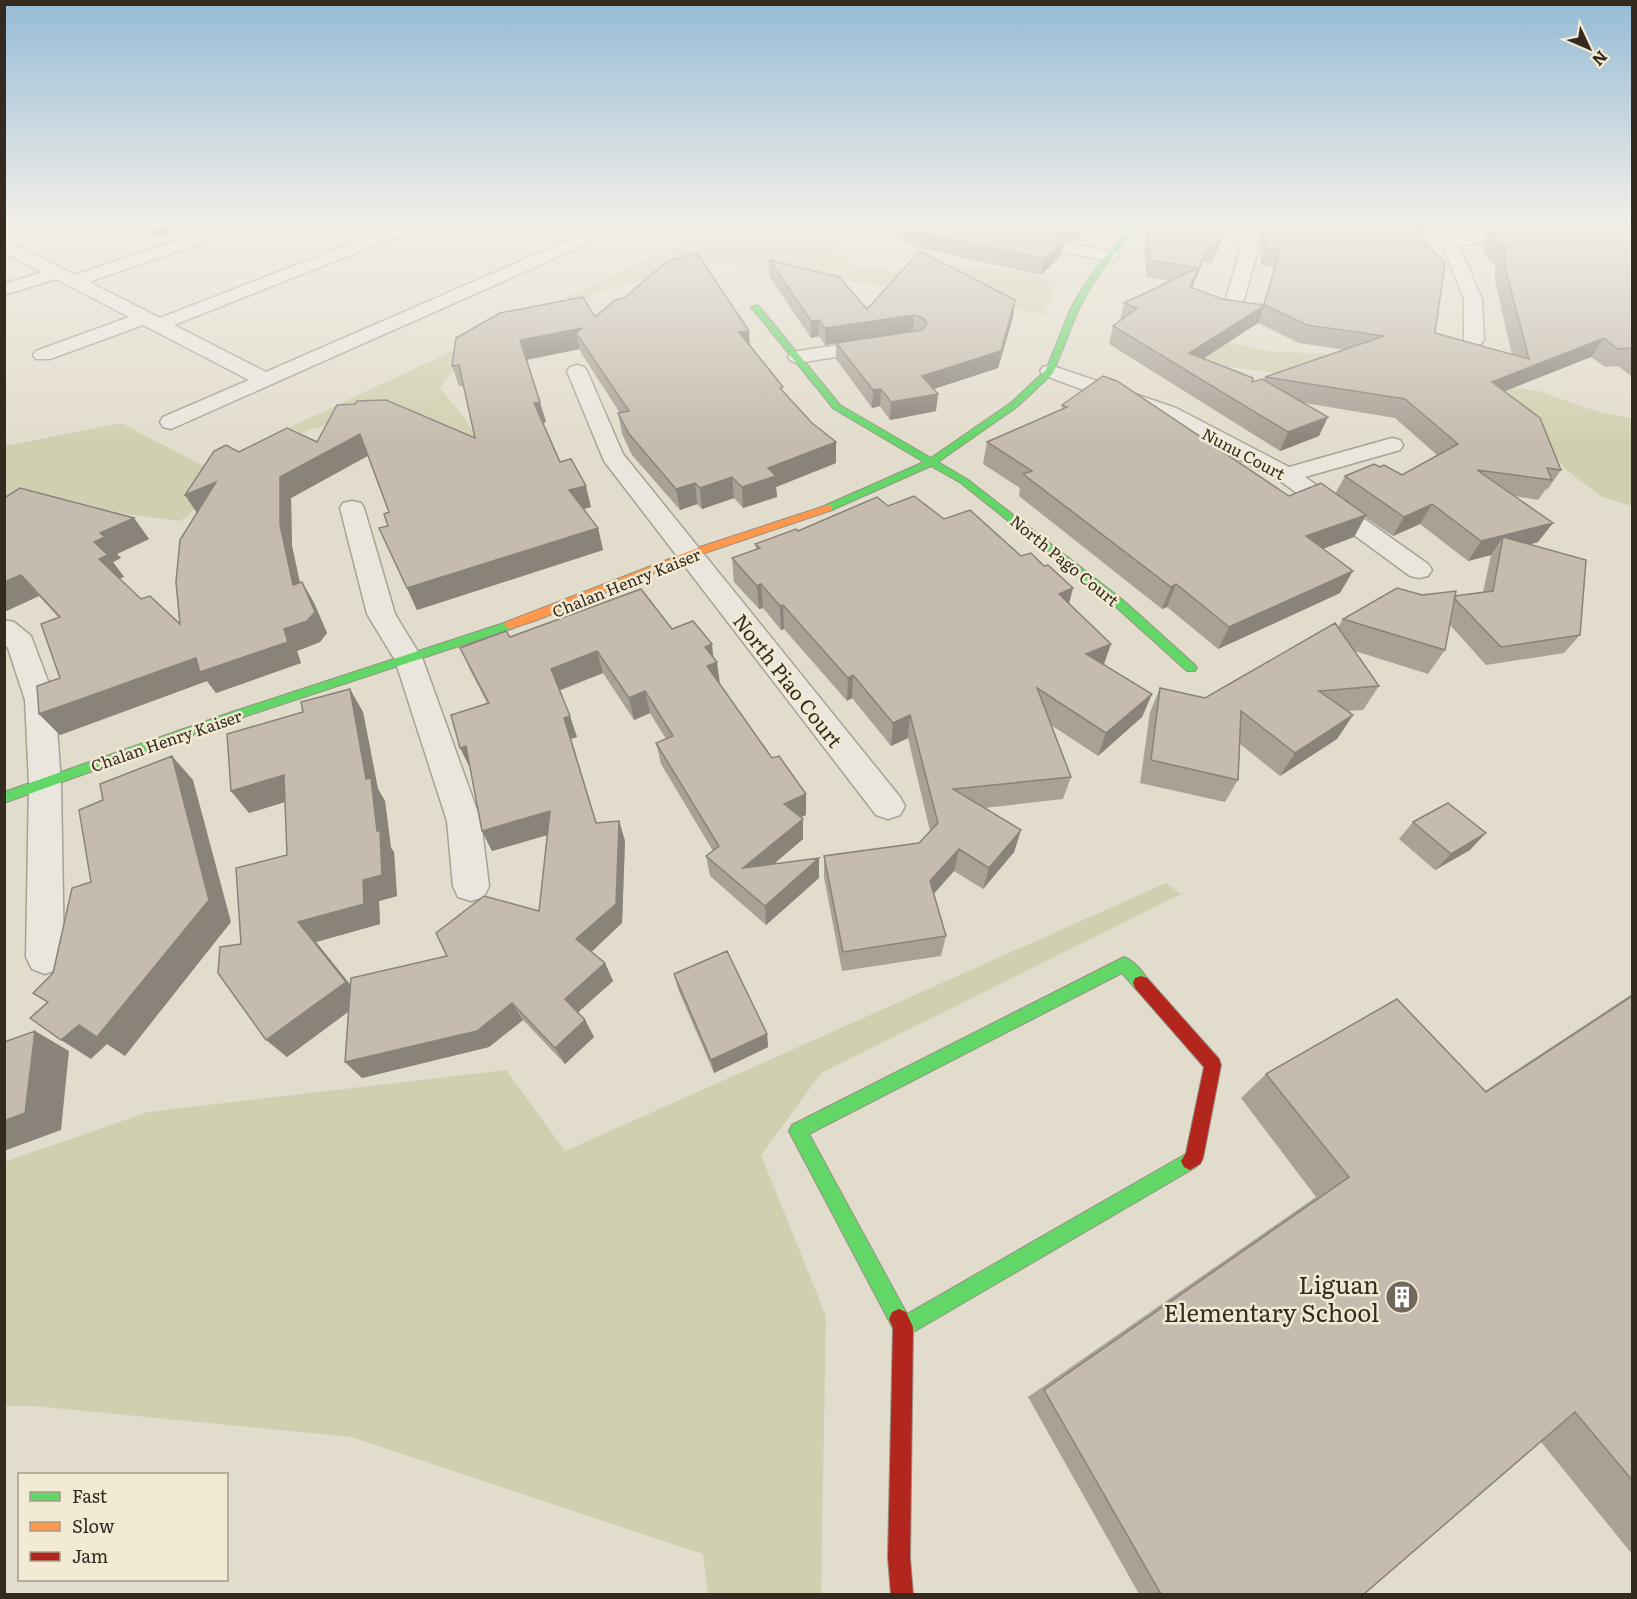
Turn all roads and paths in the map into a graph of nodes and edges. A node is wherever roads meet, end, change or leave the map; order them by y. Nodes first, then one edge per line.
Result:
1 (104, 296) edge
2 (219, 296) edge
3 (457, 296) edge
4 (1083, 296) edge
5 (1236, 296) edge
6 (1472, 296) edge
7 (1235, 299) edge
8 (756, 307) dead end
9 (153, 320) junction
10 (1474, 340) dead end
11 (901, 341) edge
12 (43, 355) dead end
13 (798, 357) junction
14 (577, 371) dead end
15 (1050, 371) junction
16 (265, 380) junction
17 (171, 422) dead end
18 (1392, 445) dead end
19 (931, 462) junction
20 (1287, 475) junction
21 (352, 508) dead end
22 (692, 554) junction
23 (1419, 570) dead end
24 (4, 629) edge
25 (409, 660) junction
26 (1191, 668) dead end
27 (45, 783) junction
28 (4, 798) edge
29 (888, 806) dead end
30 (471, 886) dead end
31 (45, 957) dead end
32 (903, 1327) junction
33 (902, 1594) edge

1 - 9 street
2 - 9 street
3 - 16 street
4 - 15 street, Chalan Henry Kaiser
5 - 7 street
6 - 10 street
8 - 13 street, North Pago Court
9 - 12 street
9 - 16 street
11 - 13 street
13 - 19 street, North Pago Court
14 - 22 street, North Piao Court
15 - 19 street, Chalan Henry Kaiser
15 - 20 street, Nunu Court
16 - 17 street
18 - 20 street
19 - 22 street, Chalan Henry Kaiser
19 - 26 street, North Pago Court
20 - 23 street, Nunu Court
21 - 25 street
22 - 25 street, Chalan Henry Kaiser
22 - 29 street, North Piao Court
24 - 27 street
25 - 27 street, Chalan Henry Kaiser
25 - 30 street
27 - 28 street, Chalan Henry Kaiser
27 - 31 street
32 - 32 street
32 - 33 street

